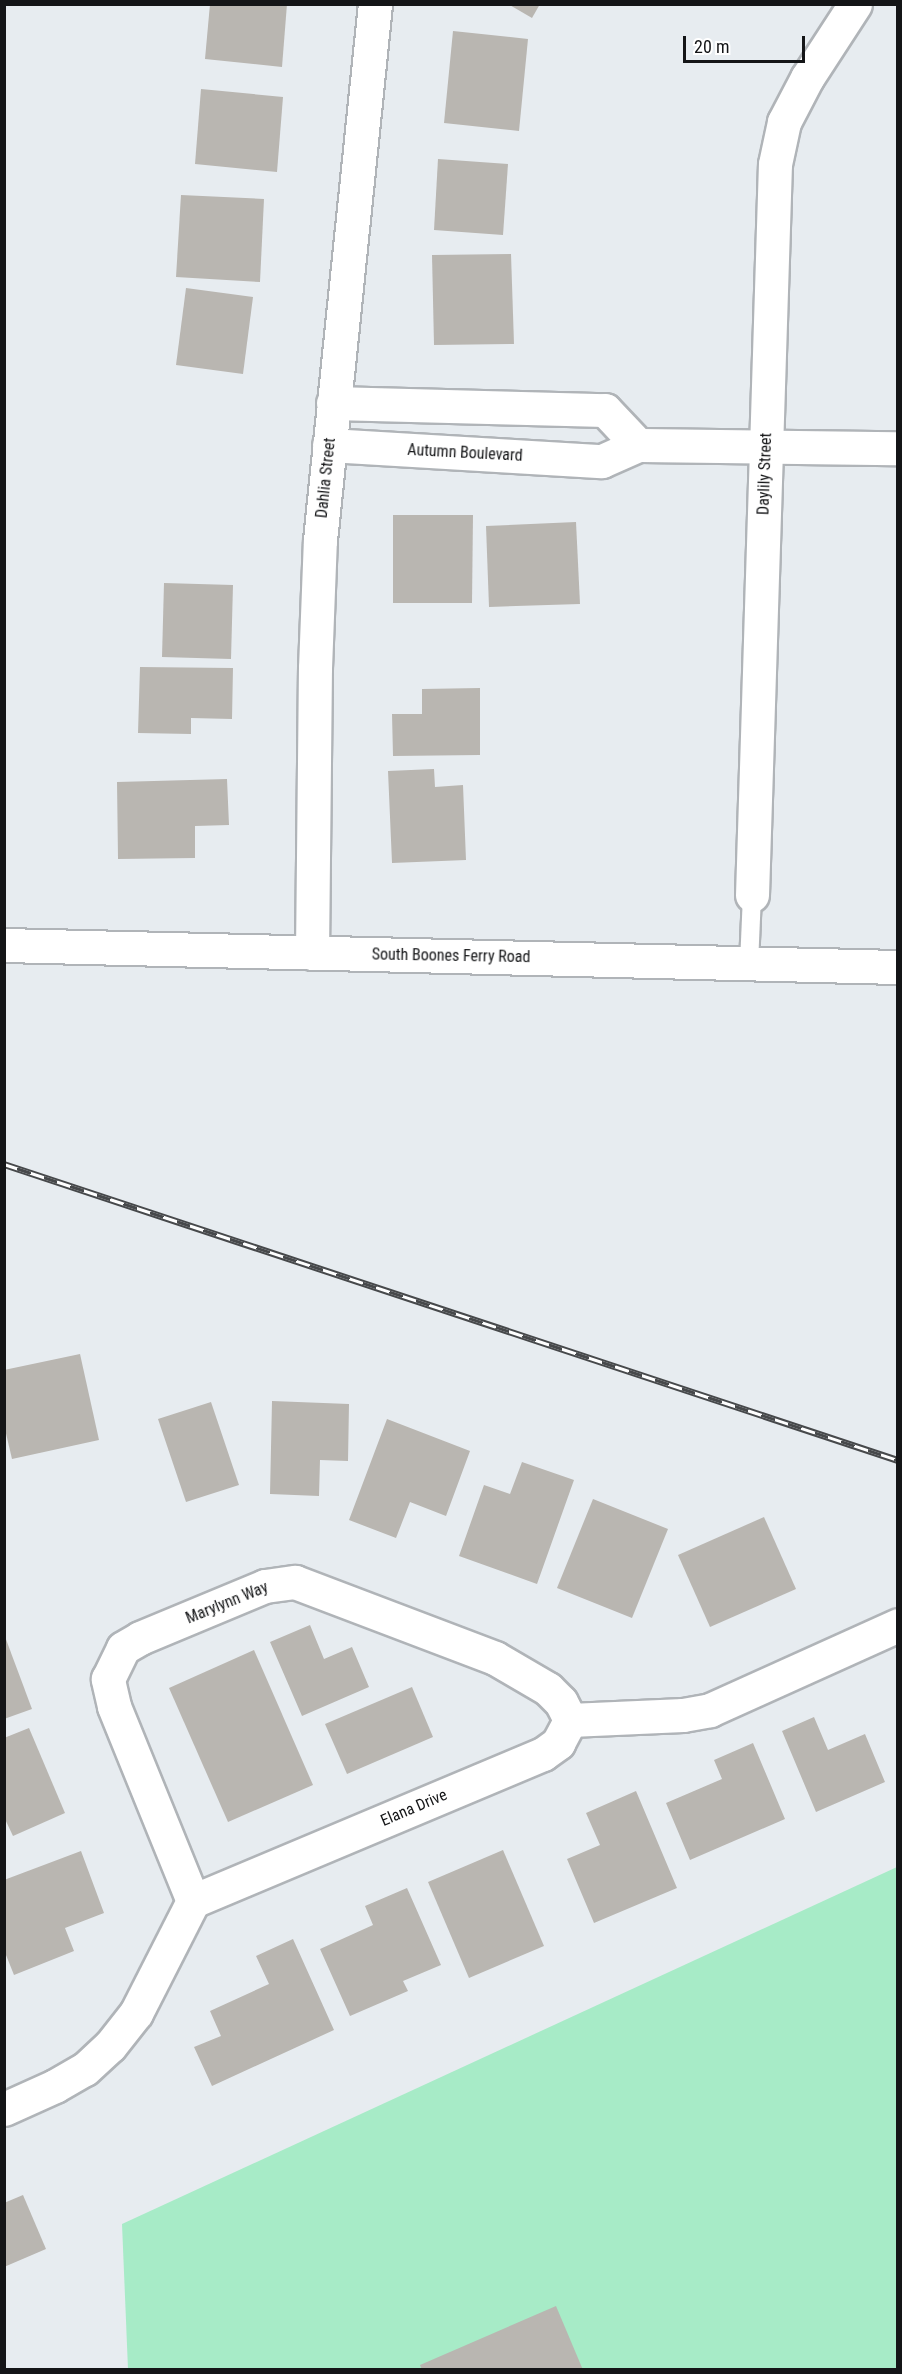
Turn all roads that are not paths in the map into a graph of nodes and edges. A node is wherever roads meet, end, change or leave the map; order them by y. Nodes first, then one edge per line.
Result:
1 (375, 4) edge
2 (855, 4) edge
3 (333, 403) junction
4 (328, 445) junction
5 (638, 445) junction
6 (766, 447) junction
7 (897, 448) edge
8 (752, 895) joint
9 (4, 945) edge
10 (312, 953) junction
11 (749, 964) junction
12 (897, 967) edge
13 (897, 1625) edge
14 (570, 1720) junction
15 (193, 1901) junction
16 (4, 2109) edge

1 - 3 street, Dahlia Street
2 - 6 street, Daylily Street
3 - 4 street, Dahlia Street
3 - 5 street
4 - 5 street, Autumn Boulevard
4 - 10 street, Dahlia Street
5 - 6 street
6 - 7 street
6 - 8 street, Daylily Street
8 - 11 lane, Daylily Street
9 - 10 street, South Boones Ferry Road
10 - 11 street, South Boones Ferry Road
11 - 12 street, South Boones Ferry Road
13 - 14 street
14 - 15 street, Elana Drive
14 - 15 street, Marylynn Way
15 - 16 street

